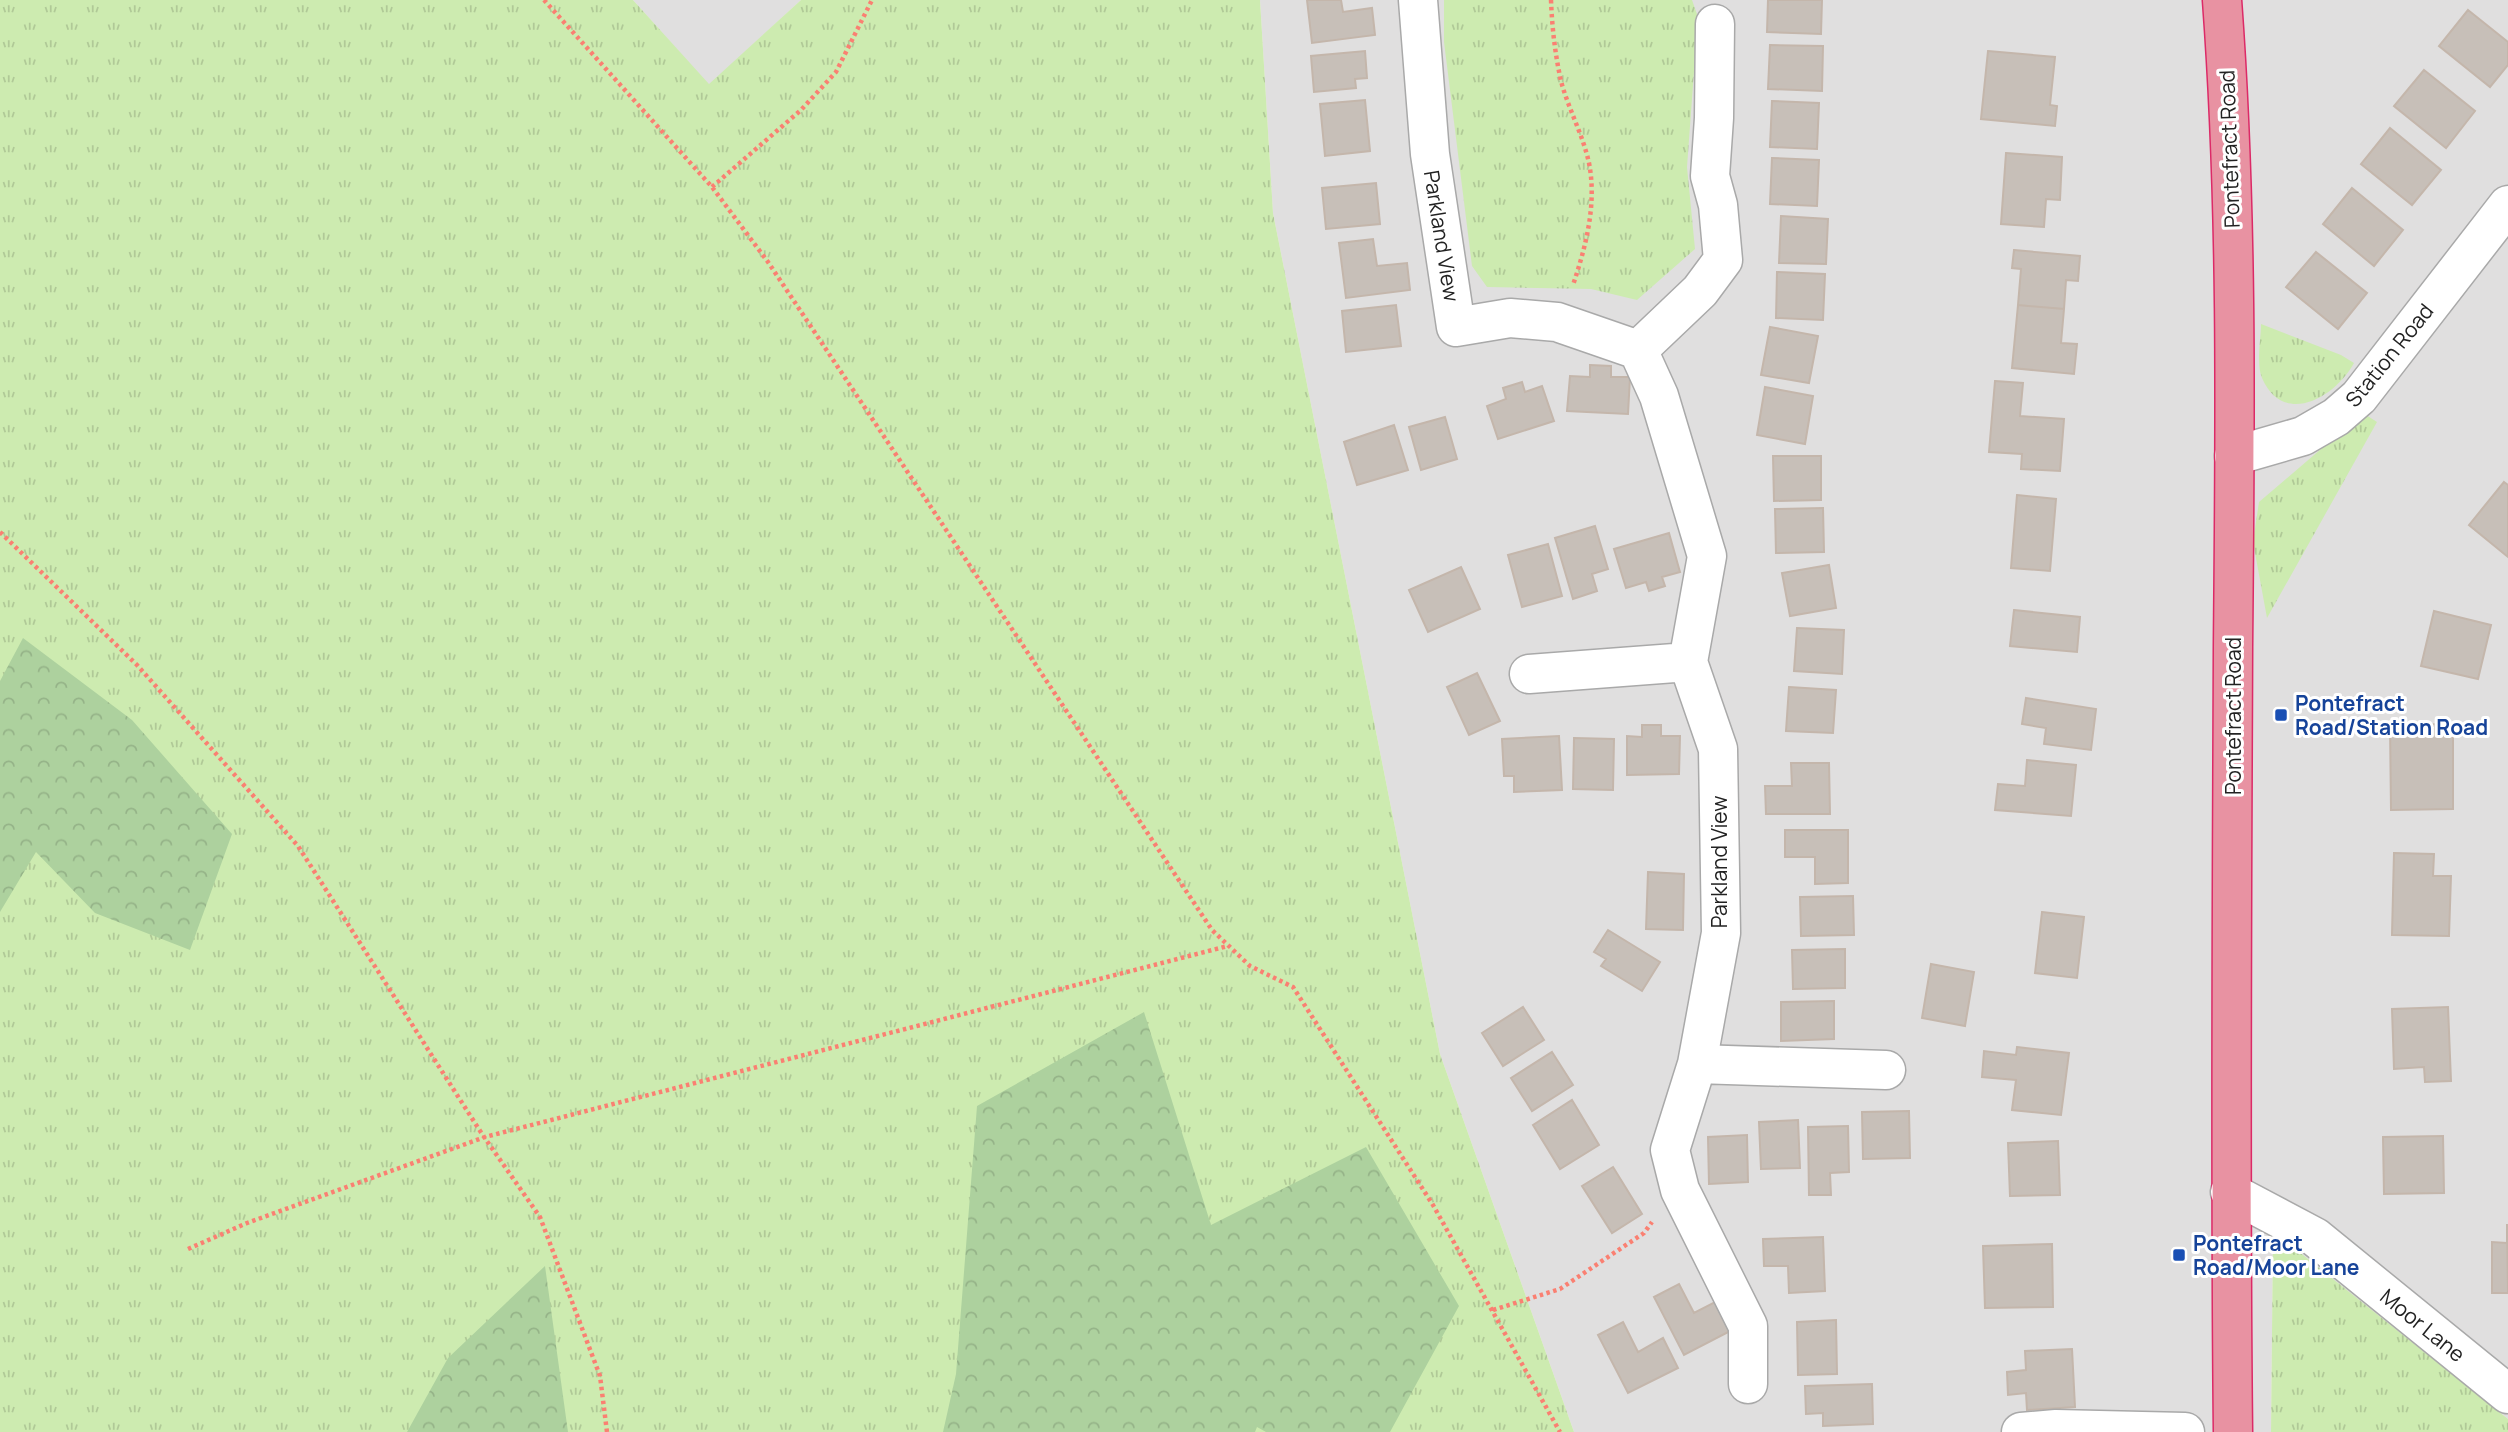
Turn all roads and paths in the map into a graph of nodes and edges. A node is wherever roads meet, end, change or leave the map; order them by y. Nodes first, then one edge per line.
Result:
1 (544, 0) edge
2 (872, 0) edge
3 (1418, 0) edge
4 (1550, 0) edge
5 (2222, 0) edge
6 (1715, 24) dead end
7 (712, 187) junction
8 (2508, 205) edge
9 (1557, 322) junction
10 (1637, 350) junction
11 (2234, 456) junction
12 (0, 532) edge
13 (1688, 662) junction
14 (1529, 674) dead end
15 (1228, 946) junction
16 (1697, 1064) junction
17 (1886, 1070) dead end
18 (485, 1137) junction
19 (2230, 1192) junction
20 (1655, 1218) dead end
21 (188, 1249) dead end
22 (1493, 1310) junction
23 (1748, 1384) dead end
24 (2508, 1394) edge
25 (607, 1432) edge
26 (1560, 1432) edge
27 (2021, 1432) edge
28 (2185, 1432) edge
29 (2233, 1432) edge

1 - 7 path
2 - 7 path
3 - 9 street, Parkland View
4 - 9 path
5 - 11 highway, Pontefract Road
6 - 10 street
7 - 15 path
8 - 11 street, Station Road
9 - 10 street, Parkland View
10 - 13 street, Parkland View
11 - 19 highway, Pontefract Road
12 - 18 path
13 - 14 street
13 - 16 street, Parkland View
15 - 18 path
15 - 22 path
16 - 17 street
16 - 23 street, Parkland View
18 - 21 path
18 - 25 path
19 - 24 street, Moor Lane
19 - 29 highway, Pontefract Road
20 - 22 path
22 - 26 path
27 - 28 street

